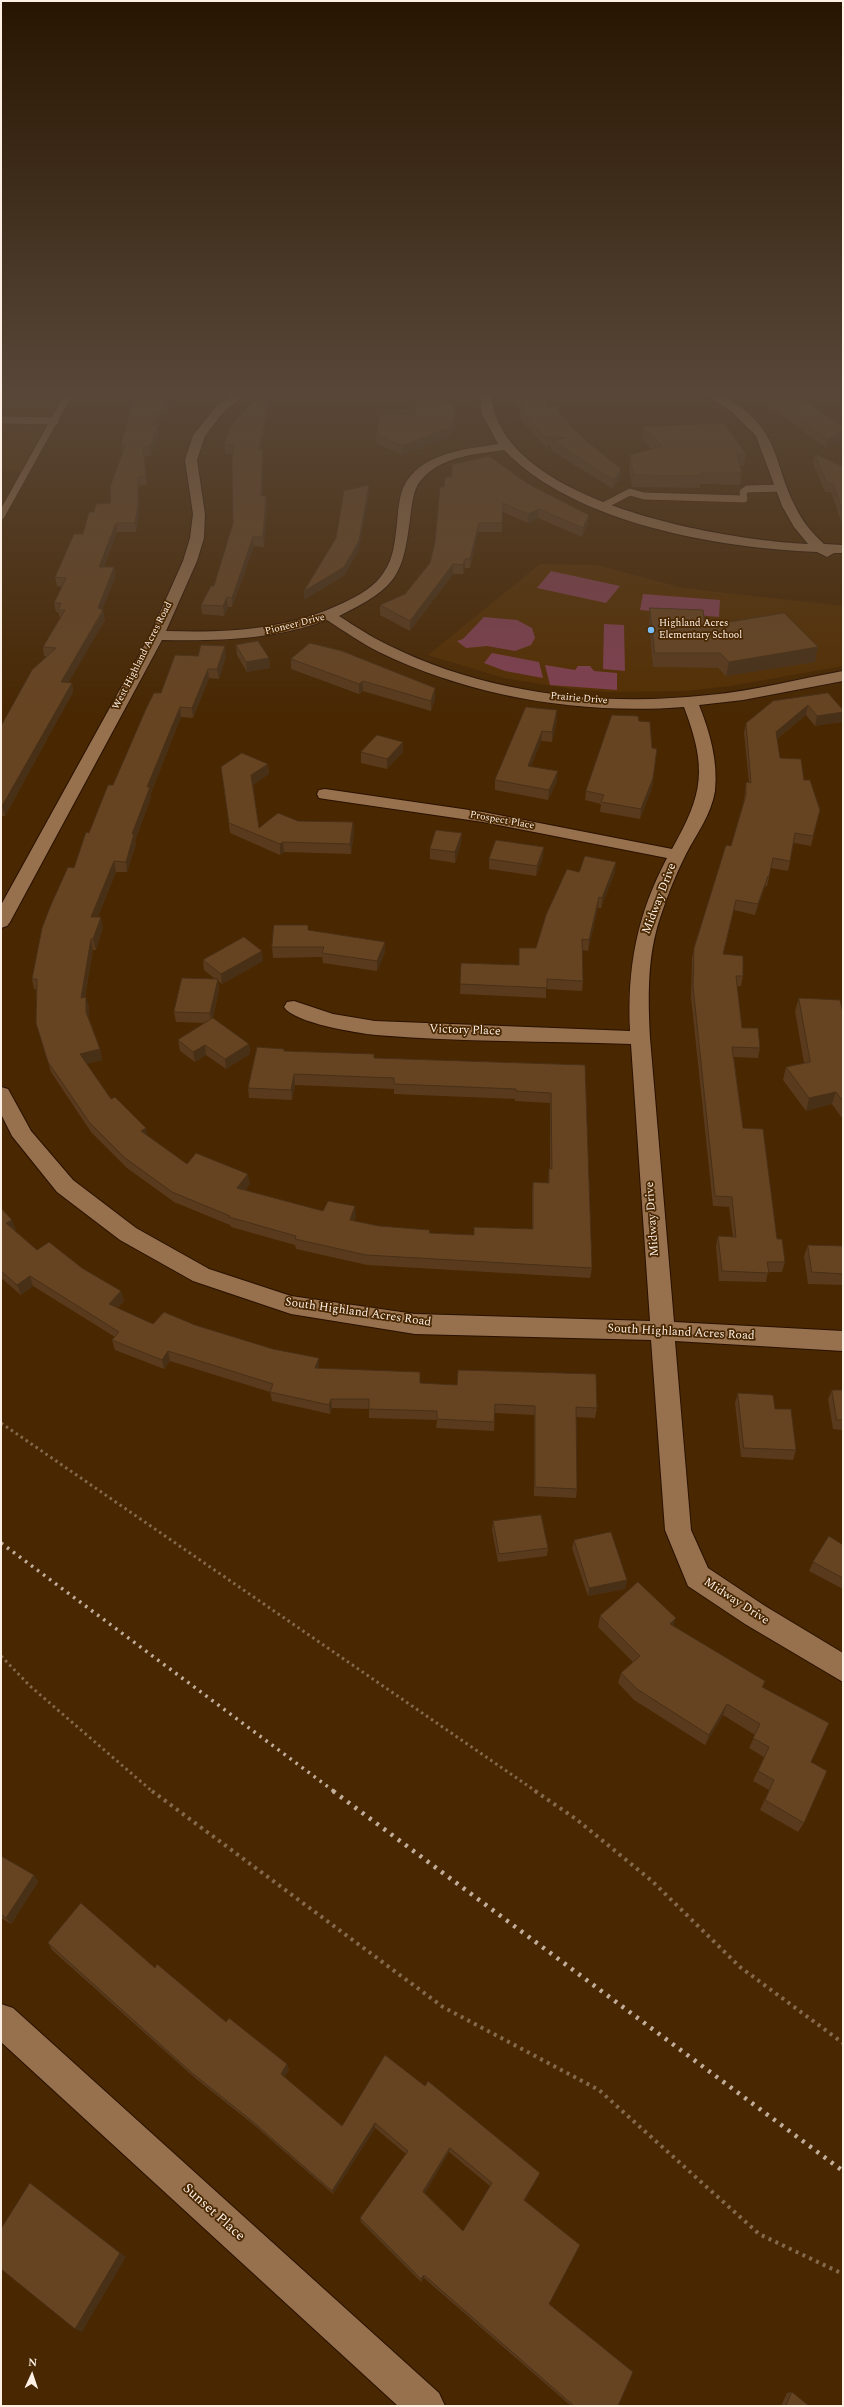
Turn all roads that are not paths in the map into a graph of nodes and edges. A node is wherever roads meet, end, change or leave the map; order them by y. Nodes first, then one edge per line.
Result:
1 (9, 502) edge
2 (198, 502) edge
3 (407, 502) edge
4 (596, 502) edge
5 (611, 502) edge
6 (787, 502) edge
7 (604, 506) junction
8 (1, 516) edge
9 (822, 549) junction
10 (840, 555) edge
11 (330, 616) junction
12 (157, 635) junction
13 (843, 676) edge
14 (690, 702) junction
15 (325, 794) dead end
16 (677, 855) junction
17 (1, 922) edge
18 (294, 1007) dead end
19 (640, 1038) junction
20 (1, 1094) edge
21 (661, 1331) junction
22 (843, 1341) edge
23 (843, 1668) edge
24 (1, 2020) edge
25 (426, 2406) edge

1 - 8 lane
2 - 12 street, West Highland Acres Road
3 - 11 street, Pioneer Drive
4 - 7 street
5 - 7 lane
6 - 9 street
7 - 9 street
9 - 10 street
11 - 12 street, Pioneer Drive
11 - 14 street, Prairie Drive
12 - 17 street, West Highland Acres Road
13 - 14 street, Prairie Drive
14 - 16 street, Midway Drive
15 - 16 street, Prospect Place
16 - 19 street, Midway Drive
18 - 19 street, Victory Place
19 - 21 street, Midway Drive
20 - 21 street, South Highland Acres Road
21 - 22 street, South Highland Acres Road
21 - 23 street, Midway Drive
24 - 25 street, Sunset Place

